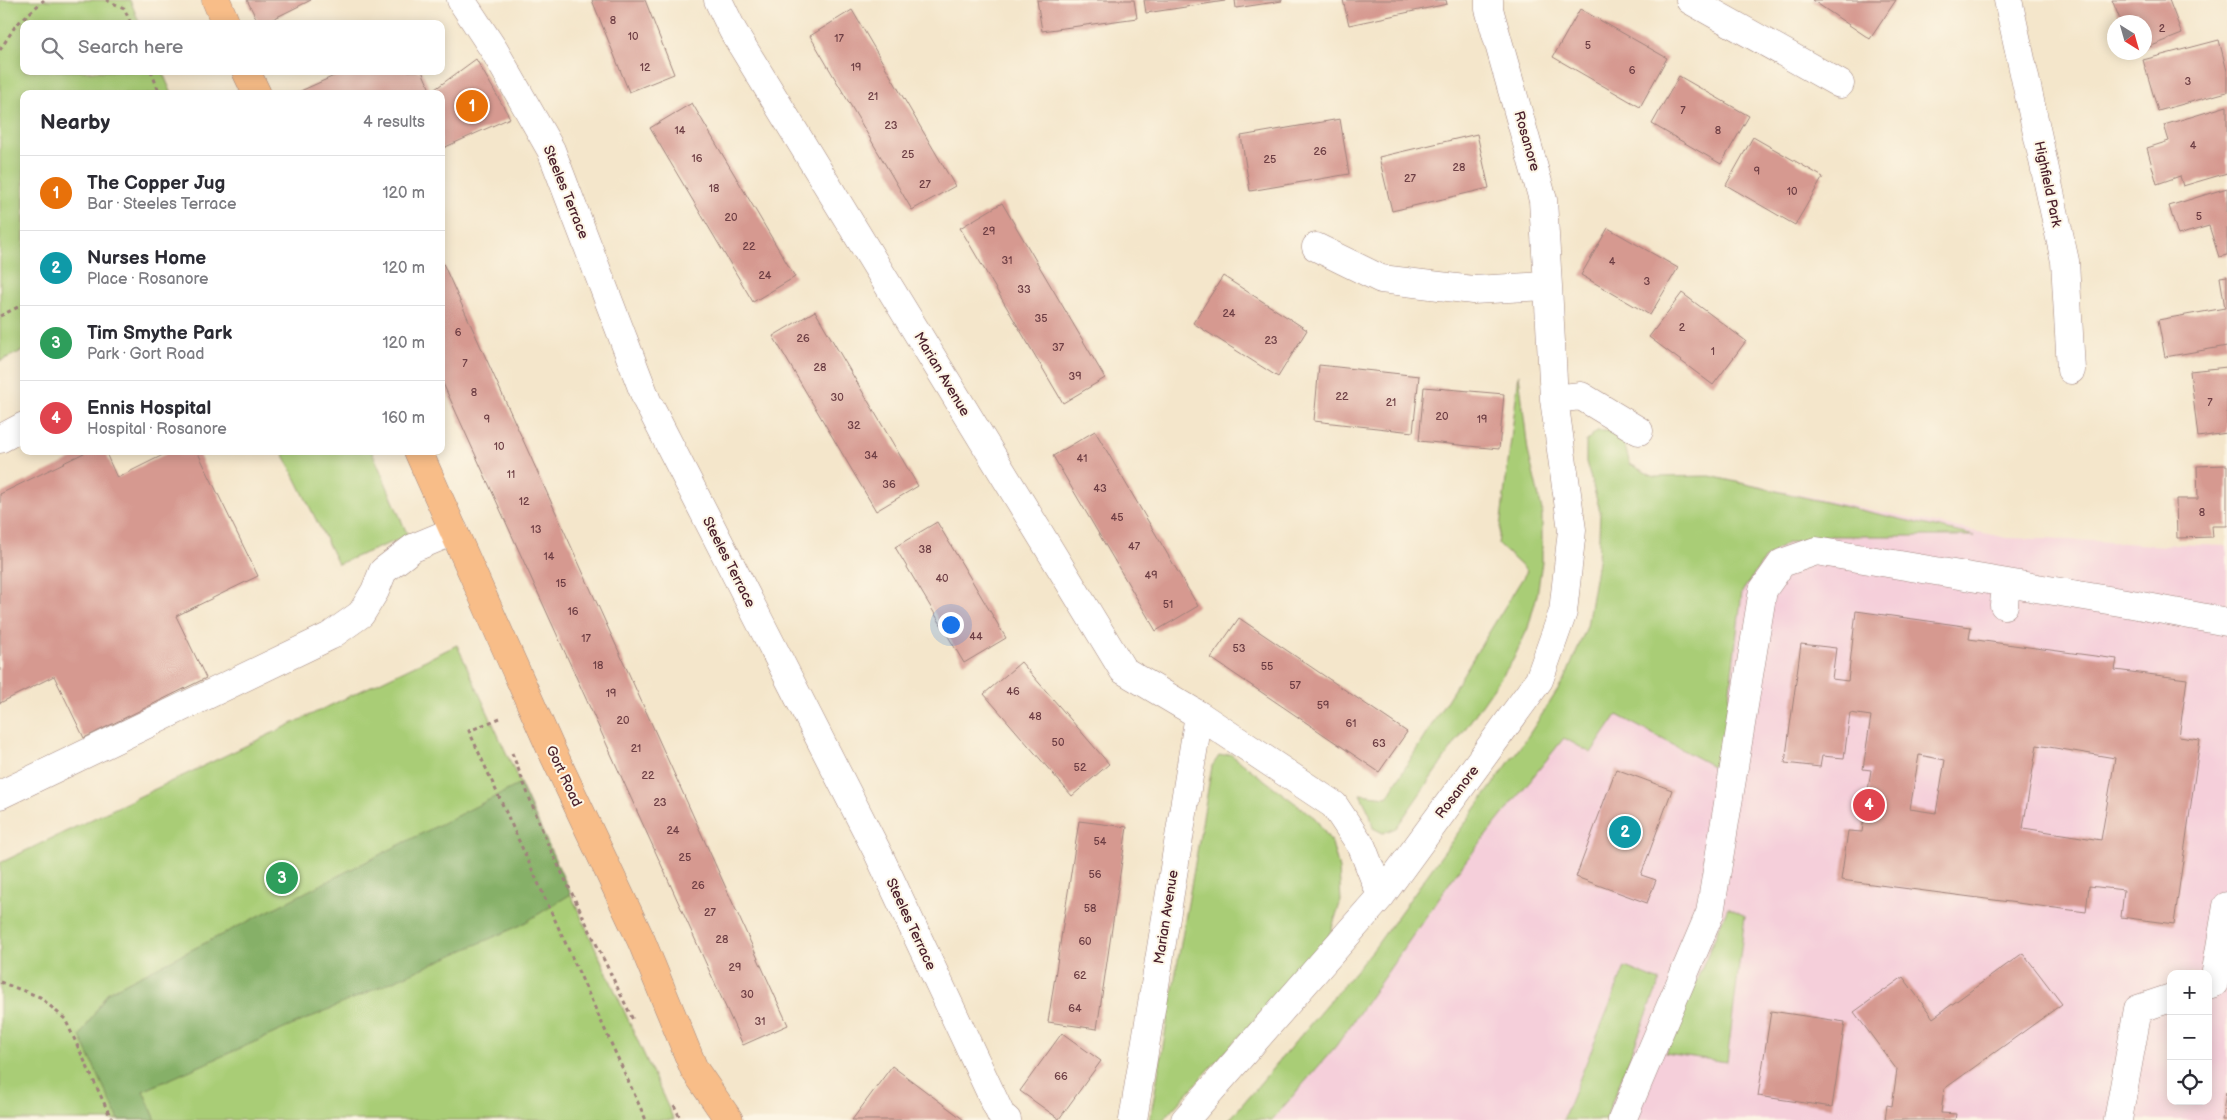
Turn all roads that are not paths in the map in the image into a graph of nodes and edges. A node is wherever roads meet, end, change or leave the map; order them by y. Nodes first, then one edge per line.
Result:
1 (216, 0) edge
2 (461, 0) edge
3 (718, 0) edge
4 (1489, 0) edge
5 (1690, 0) edge
6 (2008, 0) edge
7 (224, 20) edge
8 (248, 75) edge
9 (1840, 84) dead end
10 (255, 90) edge
11 (1316, 247) dead end
12 (1548, 286) junction
13 (2071, 370) dead end
14 (1554, 399) junction
15 (20, 428) edge
16 (1639, 432) dead end
17 (0, 438) edge
18 (420, 455) edge
19 (454, 532) junction
20 (2227, 622) edge
21 (1199, 715) junction
22 (0, 795) edge
23 (1381, 896) junction
24 (2227, 906) edge
25 (2212, 984) edge
26 (2167, 999) edge
27 (722, 1109) edge
28 (745, 1120) edge
29 (1007, 1120) edge
30 (1133, 1120) edge
31 (1185, 1120) edge
32 (1622, 1120) edge
33 (2118, 1120) edge

1 - 7 main road
2 - 29 street, Steeles Terrace
3 - 21 street, Marian Avenue
4 - 12 street, Rosanore
5 - 9 street
6 - 13 street, Highfield Park
8 - 10 main road
11 - 12 street
12 - 14 street, Rosanore
14 - 16 street
14 - 23 street, Rosanore
15 - 17 street
18 - 19 main road, Gort Road
19 - 22 street
19 - 27 main road, Gort Road
20 - 32 street
21 - 23 street, Marian Avenue
21 - 30 street, Marian Avenue
23 - 31 street, Rosanore
24 - 25 street
26 - 33 street
27 - 28 main road, Gort Road

